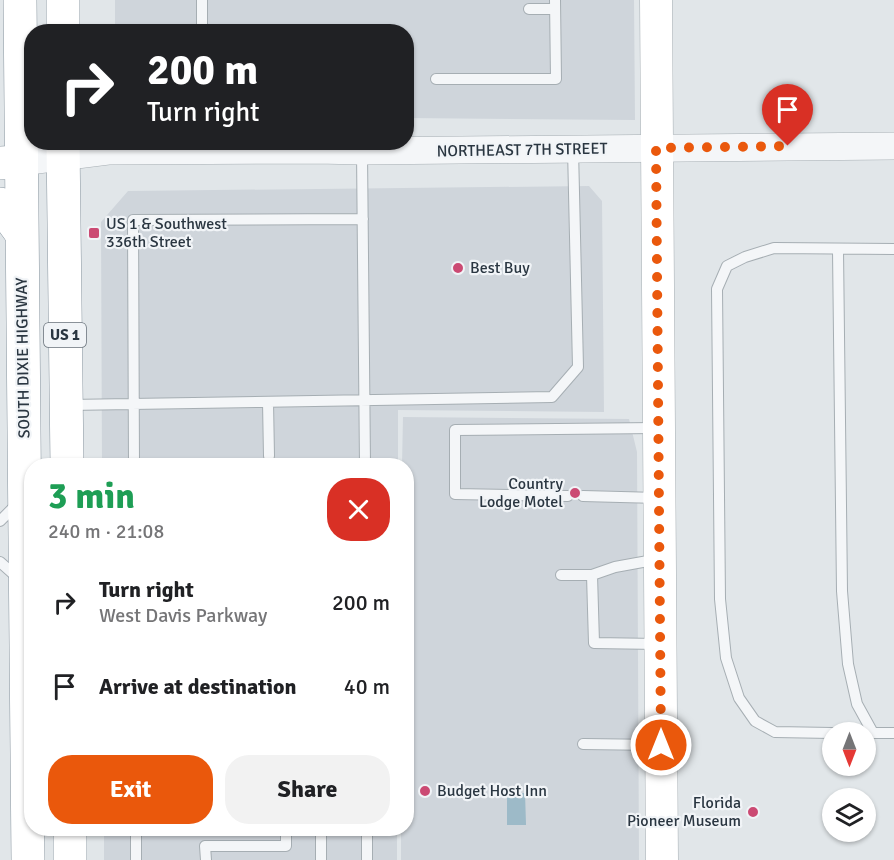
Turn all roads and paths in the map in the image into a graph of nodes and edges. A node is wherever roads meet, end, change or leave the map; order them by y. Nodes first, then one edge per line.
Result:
1 (20, 0) edge
2 (63, 0) edge
3 (202, 0) edge
4 (656, 0) edge
5 (555, 4) edge
6 (529, 9) dead end
7 (63, 24) edge
8 (202, 24) edge
9 (436, 79) dead end
10 (894, 146) edge
11 (656, 148) junction
12 (573, 149) junction
13 (63, 150) edge
14 (150, 150) edge
15 (353, 150) edge
16 (362, 151) junction
17 (11, 163) edge
18 (0, 204) edge
19 (363, 219) junction
20 (21, 233) junction
21 (894, 249) edge
22 (838, 250) junction
23 (364, 401) junction
24 (268, 402) junction
25 (134, 404) junction
26 (66, 405) junction
27 (659, 428) junction
28 (269, 456) dead end
29 (25, 458) edge
30 (67, 458) edge
31 (134, 458) edge
32 (365, 458) edge
33 (24, 495) edge
34 (568, 496) dead end
35 (583, 496) dead end
36 (660, 498) junction
37 (0, 521) edge
38 (660, 558) junction
39 (0, 562) edge
40 (561, 575) dead end
41 (592, 575) junction
42 (24, 584) edge
43 (661, 644) junction
44 (864, 722) edge
45 (822, 733) edge
46 (876, 733) edge
47 (894, 733) edge
48 (584, 744) dead end
49 (661, 745) junction
50 (28, 836) edge
51 (70, 836) edge
52 (136, 836) edge
53 (286, 836) edge
54 (321, 836) edge
55 (367, 836) edge
56 (28, 860) edge
57 (70, 860) edge
58 (136, 860) edge
59 (206, 860) edge
60 (321, 860) edge
61 (367, 860) edge
62 (662, 860) edge

1 - 17 highway, SOUTH DIXIE HIGHWAY / US 1
2 - 7 highway
3 - 8 lane
4 - 11 main road
5 - 6 lane
5 - 9 lane
10 - 11 street, NORTHEAST 7TH STREET
11 - 12 street, NORTHEAST 7TH STREET
11 - 27 main road
12 - 16 street, NORTHEAST 7TH STREET
12 - 23 lane
13 - 14 street, NORTHEAST 7TH STREET
13 - 17 street, NORTHEAST 7TH STREET
13 - 26 highway, US 1
15 - 16 street, NORTHEAST 7TH STREET
16 - 19 lane
17 - 20 highway, SOUTH DIXIE HIGHWAY / US 1
18 - 20 highway
19 - 23 lane
19 - 25 lane
20 - 29 highway, SOUTH DIXIE HIGHWAY / US 1
21 - 22 lane
22 - 44 lane
22 - 45 lane
23 - 24 lane
23 - 32 lane
24 - 25 lane
24 - 28 lane
25 - 26 lane
25 - 31 lane
26 - 30 highway, US 1
27 - 34 lane
27 - 36 main road
33 - 37 lane
35 - 36 lane
36 - 38 main road
38 - 41 lane
38 - 43 main road
39 - 42 lane
40 - 41 lane
41 - 43 lane
43 - 49 main road
46 - 47 lane
48 - 49 lane
49 - 62 main road
50 - 56 highway, SOUTH DIXIE HIGHWAY / US 1
51 - 57 highway
52 - 58 lane
53 - 59 lane
54 - 60 lane
55 - 61 lane

